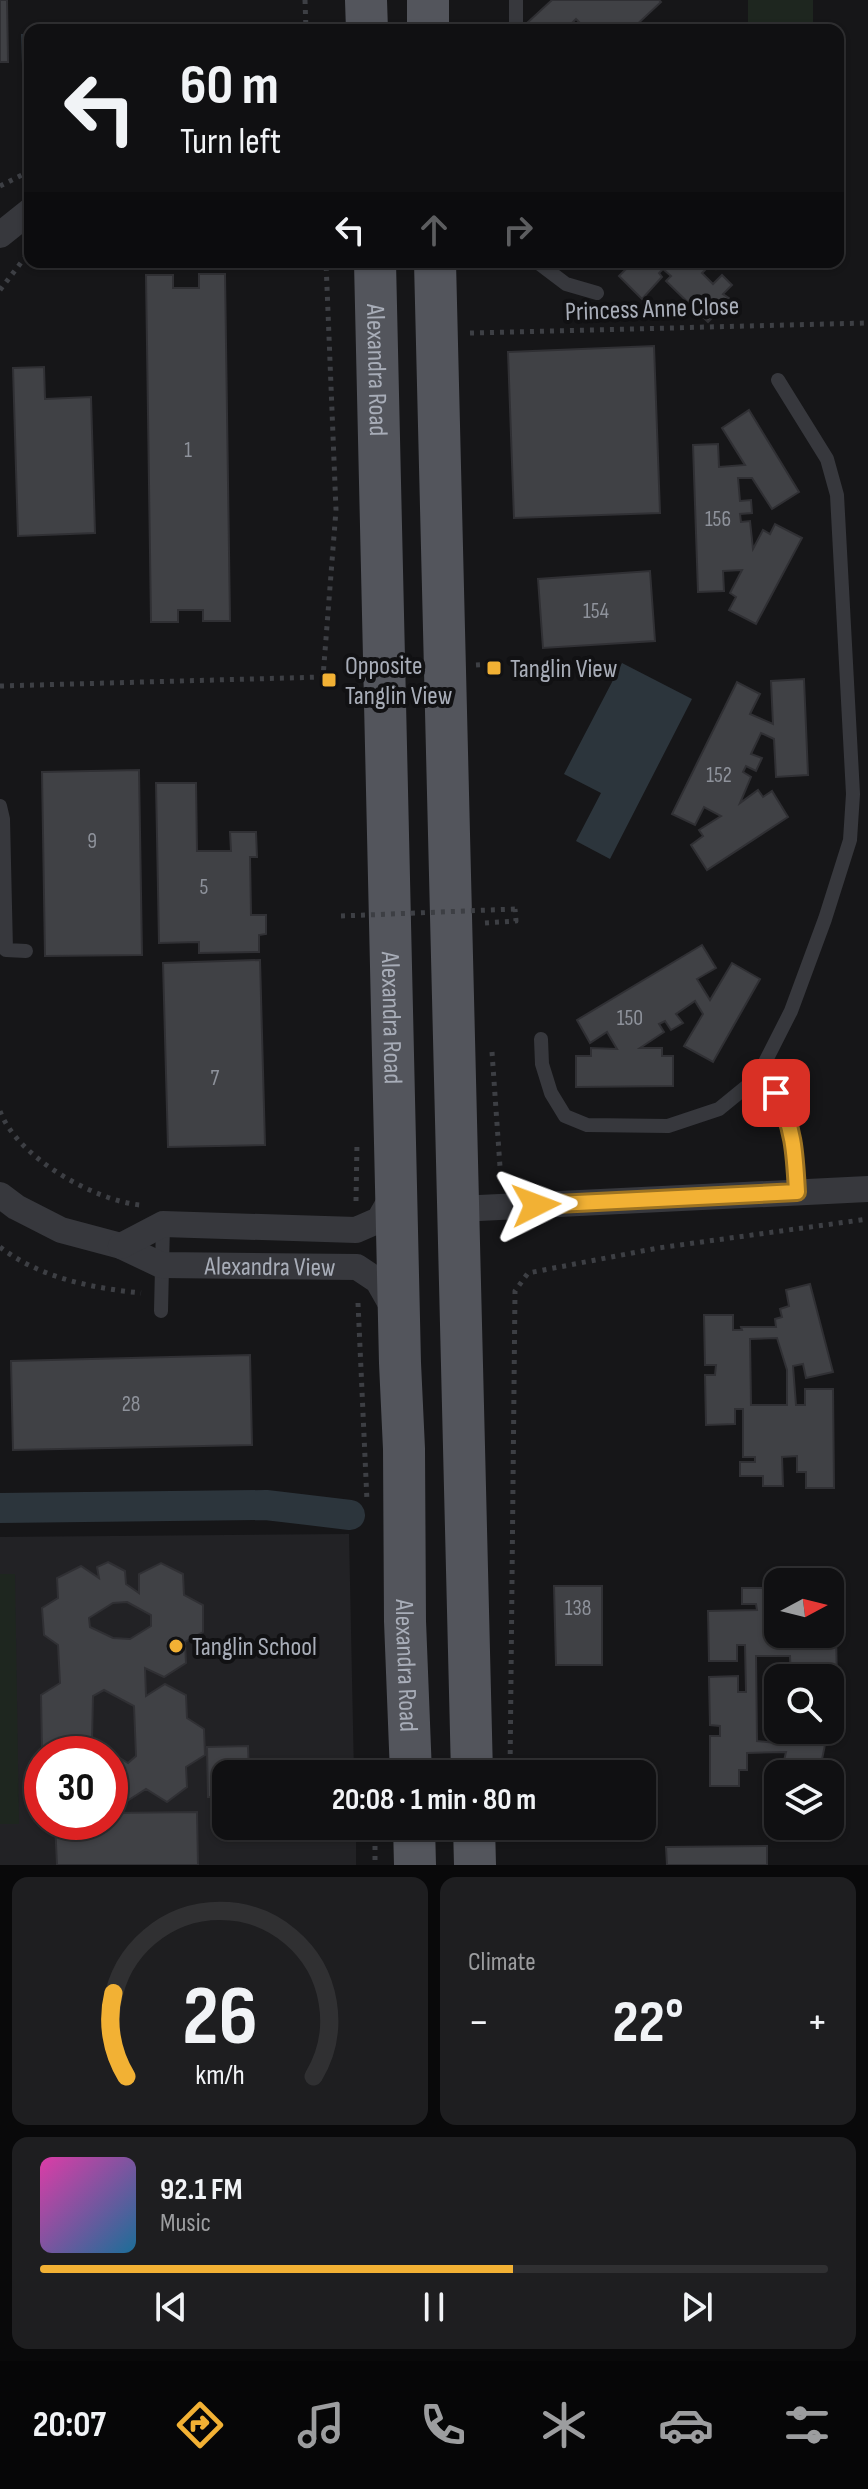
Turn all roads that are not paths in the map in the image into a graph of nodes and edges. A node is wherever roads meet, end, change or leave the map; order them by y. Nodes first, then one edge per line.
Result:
1 (366, 0) edge
2 (428, 0) edge
3 (516, 0) edge
4 (367, 24) edge
5 (428, 24) edge
6 (516, 24) edge
7 (24, 216) edge
8 (0, 235) edge
9 (375, 268) edge
10 (435, 268) edge
11 (545, 268) edge
12 (597, 293) dead end
13 (778, 380) dead end
14 (0, 806) edge
15 (26, 951) dead end
16 (541, 1039) dead end
17 (757, 1078) junction
18 (397, 1189) junction
19 (868, 1189) edge
20 (797, 1192) junction
21 (0, 1195) edge
22 (458, 1209) junction
23 (156, 1215) junction
24 (121, 1246) junction
25 (161, 1265) junction
26 (161, 1311) dead end
27 (399, 1317) junction
28 (404, 1449) junction
29 (466, 1451) junction
30 (410, 1760) edge
31 (472, 1760) edge
32 (414, 1840) edge
33 (474, 1840) edge
34 (415, 1865) edge
35 (475, 1865) edge

1 - 4 main road
2 - 5 main road
3 - 6 lane
7 - 8 street
9 - 18 main road, Alexandra Road
10 - 22 main road
11 - 12 lane
13 - 17 lane
14 - 15 lane
16 - 17 lane
17 - 20 lane
18 - 23 street, Alexandra View
18 - 27 main road, Alexandra Road
19 - 20 street
20 - 22 street
21 - 24 street, Alexandra View
22 - 29 main road
23 - 24 street, Alexandra View
23 - 25 lane
24 - 25 street, Alexandra View
25 - 26 lane
25 - 27 street, Alexandra View
27 - 28 main road, Alexandra Road
28 - 29 main road
28 - 30 main road, Alexandra Road
29 - 31 main road
32 - 34 main road
33 - 35 main road

